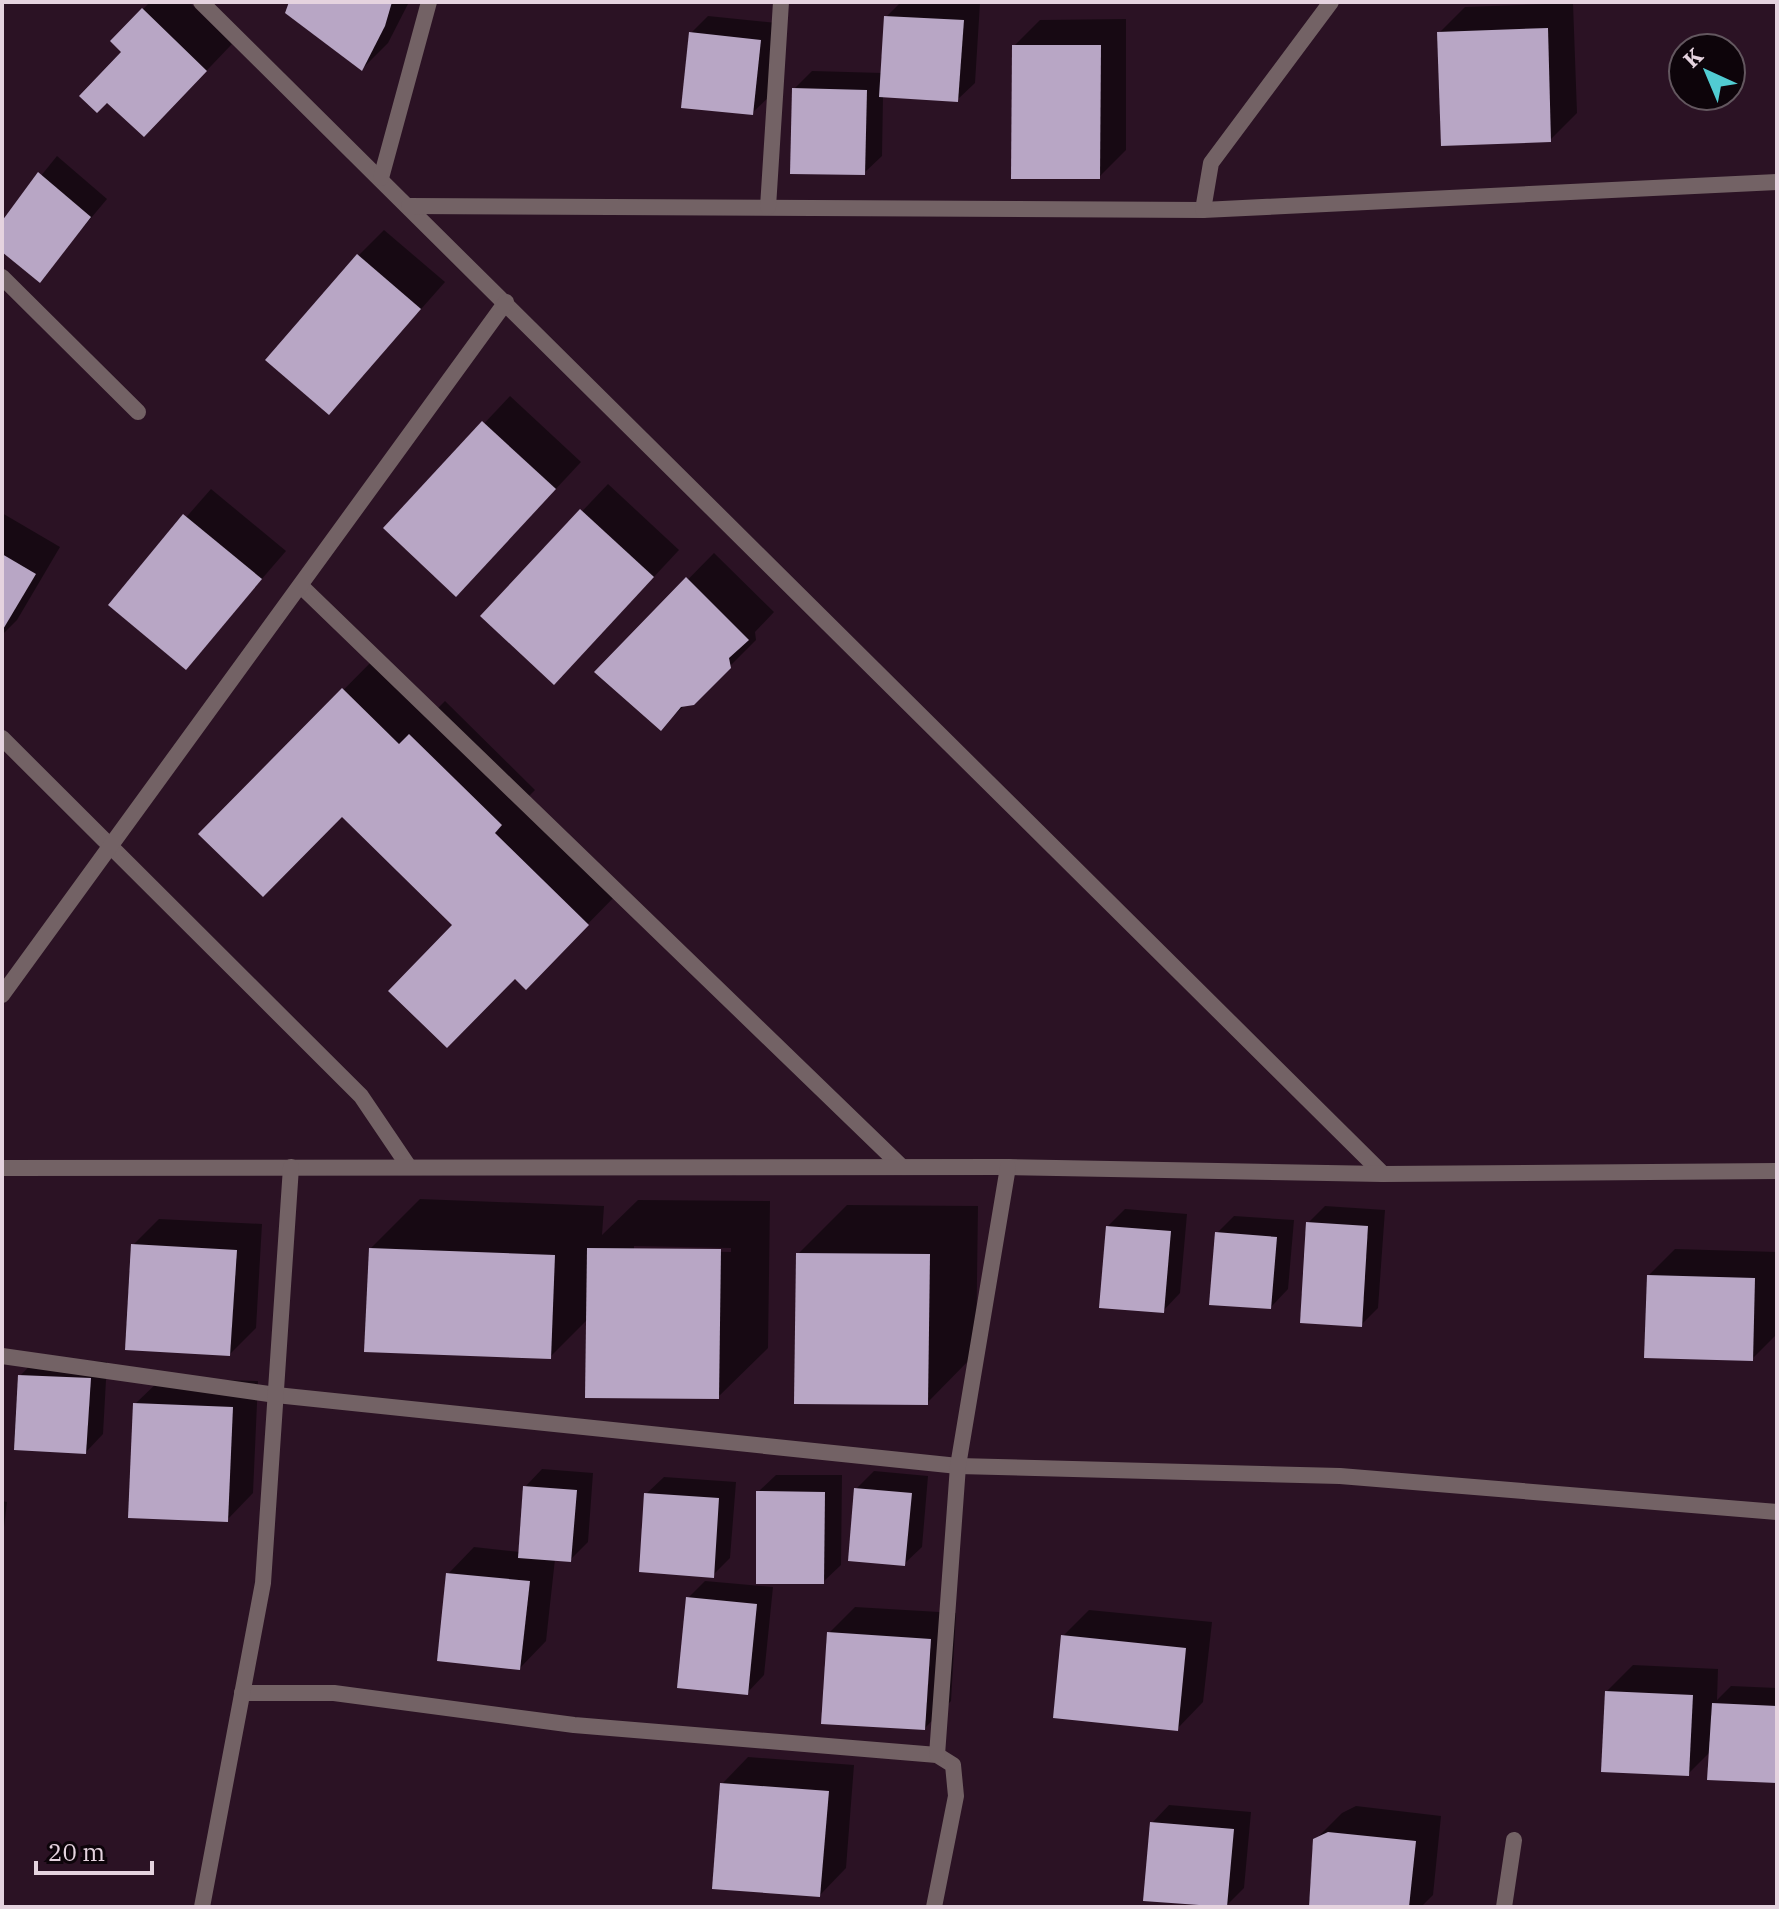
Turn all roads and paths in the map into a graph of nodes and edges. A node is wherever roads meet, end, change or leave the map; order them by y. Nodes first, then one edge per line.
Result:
1 (201, 2) edge
2 (429, 2) edge
3 (781, 2) edge
4 (1331, 2) edge
5 (381, 178) junction
6 (1777, 182) edge
7 (409, 206) junction
8 (768, 207) junction
9 (1203, 210) junction
10 (2, 277) edge
11 (506, 302) junction
12 (138, 412) dead end
13 (301, 586) junction
14 (2, 738) edge
15 (111, 846) junction
16 (2, 995) edge
17 (291, 1167) junction
18 (409, 1167) junction
19 (902, 1167) junction
20 (1008, 1167) junction
21 (2, 1168) edge
22 (1777, 1171) edge
23 (1383, 1174) junction
24 (2, 1356) edge
25 (276, 1395) junction
26 (958, 1466) junction
27 (1777, 1512) edge
28 (242, 1693) junction
29 (937, 1755) junction
30 (1514, 1840) dead end
31 (202, 1907) edge
32 (934, 1907) edge
33 (1504, 1907) edge

1 - 5 street
2 - 5 street
3 - 8 street
4 - 9 street
5 - 7 street
6 - 9 street
7 - 8 street
7 - 11 street
8 - 9 street
10 - 12 street
11 - 13 street
11 - 23 street
13 - 15 street
13 - 19 street
14 - 15 street
15 - 16 street
15 - 18 street
17 - 18 street
17 - 21 street
17 - 25 street
18 - 19 street
19 - 20 street
20 - 23 street
20 - 26 street
22 - 23 street
24 - 25 street
25 - 26 street
25 - 28 street
26 - 27 street
26 - 29 street
28 - 29 street
28 - 31 street
29 - 32 street
30 - 33 street

